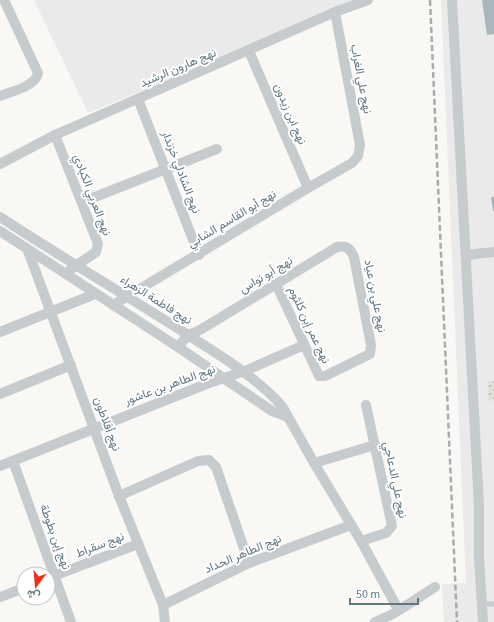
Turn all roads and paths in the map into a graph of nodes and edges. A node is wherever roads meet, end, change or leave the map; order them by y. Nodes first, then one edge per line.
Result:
1 (4, 0) edge
2 (368, 0) edge
3 (452, 0) edge
4 (334, 12) junction
5 (248, 51) junction
6 (0, 96) edge
7 (138, 99) junction
8 (55, 135) junction
9 (217, 149) dead end
10 (360, 151) joint
11 (0, 164) edge
12 (166, 171) junction
13 (308, 188) junction
14 (82, 202) junction
15 (0, 217) edge
16 (0, 231) edge
17 (348, 248) joint
18 (28, 251) junction
19 (494, 252) edge
20 (199, 255) junction
21 (466, 255) junction
22 (75, 266) junction
23 (64, 273) junction
24 (276, 284) junction
25 (94, 294) junction
26 (128, 296) junction
27 (113, 305) junction
28 (51, 312) junction
29 (200, 330) junction
30 (0, 331) edge
31 (188, 335) junction
32 (199, 342) junction
33 (304, 345) junction
34 (178, 347) junction
35 (190, 355) junction
36 (71, 365) junction
37 (245, 371) junction
38 (320, 376) joint
39 (226, 378) junction
40 (0, 394) edge
41 (366, 405) dead end
42 (288, 417) junction
43 (95, 428) junction
44 (375, 445) junction
45 (13, 461) junction
46 (314, 463) junction
47 (0, 466) edge
48 (119, 496) junction
49 (351, 525) junction
50 (361, 541) junction
51 (138, 544) junction
52 (249, 563) junction
53 (47, 566) edge
54 (56, 575) edge
55 (435, 587) dead end
56 (56, 588) edge
57 (16, 591) edge
58 (0, 597) edge
59 (482, 604) junction
60 (494, 604) edge
61 (164, 605) junction
62 (398, 609) junction
63 (72, 622) edge
64 (165, 622) edge
65 (375, 622) edge
66 (483, 622) edge

1 - 6 street
2 - 4 street, نهج هارون الرشيد
3 - 21 street
4 - 5 street, نهج هارون الرشيد
4 - 10 street, نهج علي الغراب
5 - 7 street, نهج هارون الرشيد
5 - 13 street, نهج ابن زيدون
7 - 8 street, نهج هارون الرشيد
7 - 12 street, نهج الشادلي خزندار
8 - 11 street, نهج هارون الرشيد
8 - 14 street, نهج العربي الكبادي
9 - 12 street
10 - 13 street, نهج أبو القاسم الشابي
12 - 14 street
12 - 20 street, نهج الشادلي خزندار
13 - 20 street, نهج أبو القاسم الشابي
14 - 22 street, نهج العربي الكبادي
15 - 22 street, نهج فاطمة الزهراء
16 - 18 street
17 - 24 street, نهج أبو نواس
17 - 38 street, نهج علي بن عياد
18 - 23 street
18 - 28 street, نهج أفلاطون
19 - 21 street
20 - 26 street, نهج أبو القاسم الشابي
21 - 59 street
22 - 23 street, نهج العربي الكبادي
22 - 26 street, نهج فاطمة الزهراء
23 - 25 street
24 - 29 street, نهج أبو نواس
24 - 33 street, نهج عمر إبن كلثوم
25 - 27 street
25 - 28 street
26 - 27 street, نهج أبو القاسم الشابي
26 - 31 street, نهج فاطمة الزهراء
27 - 34 street
28 - 30 street
28 - 36 street, نهج أفلاطون
29 - 31 street, نهج أبو نواس
29 - 32 street
31 - 32 street, نهج فاطمة الزهراء
31 - 34 street
32 - 35 street
32 - 37 street, نهج فاطمة الزهراء
33 - 37 street, نهج الطاهر بن عاشور
33 - 38 street, نهج عمر إبن كلثوم
34 - 35 street
35 - 39 street
36 - 40 street
36 - 43 street, نهج أفلاطون
37 - 39 street, نهج الطاهر بن عاشور
37 - 42 street, نهج فاطمة الزهراء
39 - 42 street
39 - 43 street, نهج الطاهر بن عاشور
41 - 44 street, نهج علي الدعاجي
42 - 46 street, نهج فاطمة الزهراء
43 - 45 street, نهج الطاهر بن عاشور
43 - 48 street, نهج أفلاطون
44 - 46 street
44 - 50 street, نهج علي الدعاجي
45 - 47 street, نهج الطاهر بن عاشور
45 - 53 street, نهج إبن بطوطة
46 - 49 street, نهج فاطمة الزهراء
48 - 51 street, نهج أفلاطون
48 - 52 street
49 - 50 street, نهج فاطمة الزهراء
49 - 52 street, نهج الطاهر الحداد
50 - 62 street, نهج فاطمة الزهراء
51 - 54 street, نهج سقراط
51 - 61 street, نهج أفلاطون
52 - 61 street, نهج الطاهر الحداد
55 - 62 street
56 - 63 street, نهج إبن بطوطة
57 - 58 street
59 - 60 lane
59 - 66 street
61 - 64 street
62 - 65 street

